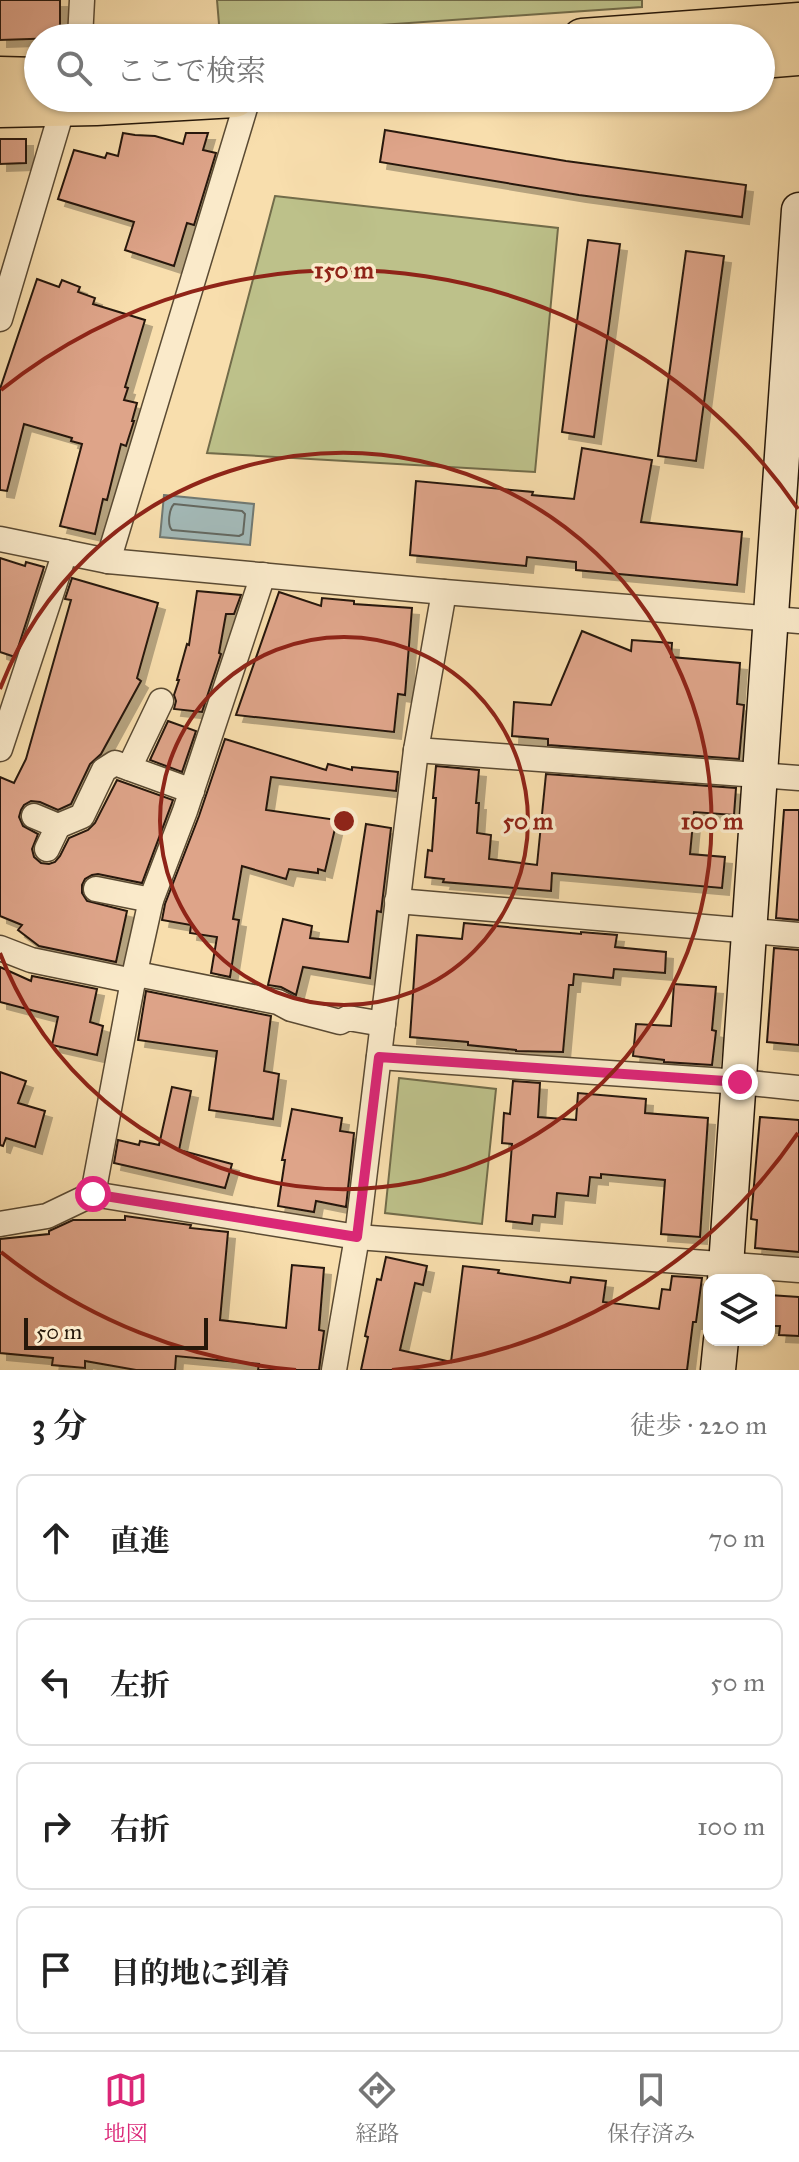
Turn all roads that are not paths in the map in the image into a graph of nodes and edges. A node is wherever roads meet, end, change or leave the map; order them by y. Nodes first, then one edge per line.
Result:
1 (82, 0) edge
2 (799, 22) edge
3 (81, 24) edge
4 (772, 24) edge
5 (799, 56) edge
6 (775, 58) edge
7 (0, 76) edge
8 (24, 77) edge
9 (24, 106) edge
10 (0, 108) edge
11 (61, 112) edge
12 (244, 112) edge
13 (799, 210) edge
14 (10, 255) edge
15 (797, 288) edge
16 (0, 319) edge
17 (0, 539) edge
18 (65, 552) junction
19 (108, 561) junction
20 (263, 575) junction
21 (444, 592) junction
22 (785, 620) edge
23 (161, 701) dead end
24 (0, 749) edge
25 (416, 750) junction
26 (129, 768) junction
27 (761, 775) junction
28 (799, 778) edge
29 (192, 791) junction
30 (34, 816) dead end
31 (58, 826) junction
32 (47, 849) dead end
33 (96, 889) dead end
34 (151, 900) junction
35 (397, 901) junction
36 (750, 930) junction
37 (799, 935) edge
38 (0, 948) edge
39 (133, 981) junction
40 (383, 1024) junction
41 (379, 1057) junction
42 (740, 1082) junction
43 (799, 1088) edge
44 (93, 1194) junction
45 (0, 1224) edge
46 (357, 1237) junction
47 (799, 1270) edge
48 (726, 1272) edge
49 (720, 1346) edge
50 (334, 1370) edge
51 (718, 1370) edge

1 - 3 street
2 - 4 main road
5 - 6 main road
7 - 8 main road
9 - 10 main road
11 - 14 street
12 - 19 street
13 - 15 street
14 - 16 street
15 - 22 street
17 - 18 street
18 - 19 street
18 - 24 street
19 - 20 street
20 - 21 street
20 - 29 street
21 - 22 street
21 - 25 street
22 - 27 street
23 - 26 street
25 - 27 street
25 - 35 street
26 - 29 street
26 - 31 street
27 - 28 street
27 - 36 street
29 - 34 street
30 - 31 street
31 - 32 street
33 - 34 street
34 - 39 street
35 - 36 street
35 - 40 street
36 - 37 street
36 - 42 street
38 - 39 street
39 - 40 street
39 - 44 street
40 - 41 street
41 - 42 street
41 - 46 street
42 - 43 street
42 - 48 street
44 - 45 street
44 - 46 street
46 - 48 street
46 - 50 street
47 - 48 street
49 - 51 street

